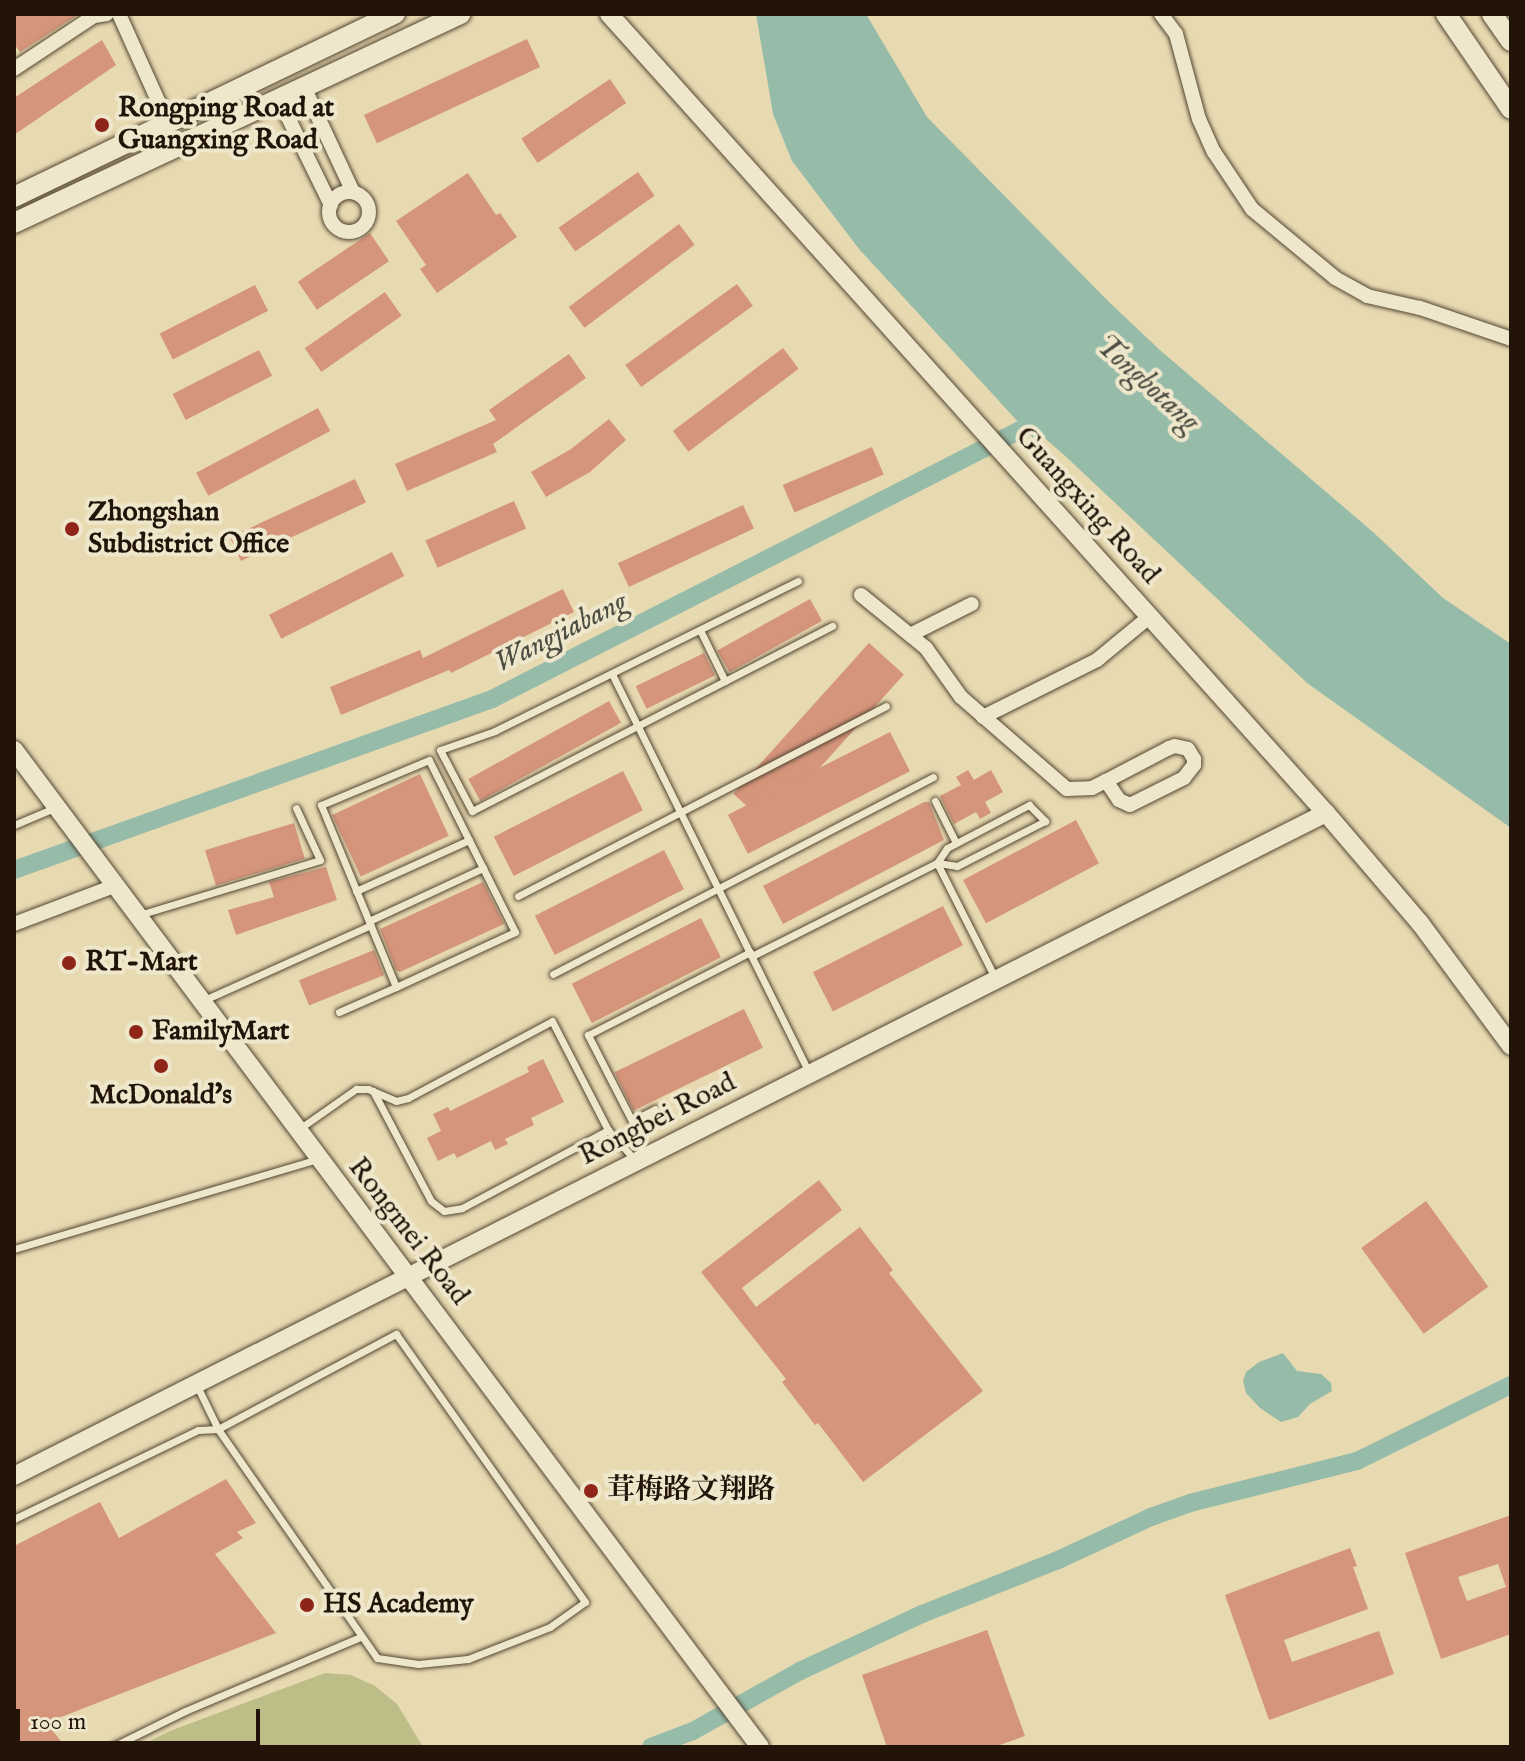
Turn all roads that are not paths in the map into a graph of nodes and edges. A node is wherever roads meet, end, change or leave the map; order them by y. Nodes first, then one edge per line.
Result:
1 (107, 14) edge
2 (119, 14) edge
3 (395, 14) edge
4 (460, 14) edge
5 (609, 14) edge
6 (1161, 14) edge
7 (1446, 14) edge
8 (1492, 14) edge
9 (1511, 41) edge
10 (14, 69) edge
11 (304, 87) junction
12 (279, 99) junction
13 (1511, 109) edge
14 (168, 123) junction
15 (353, 192) junction
16 (14, 197) edge
17 (331, 205) junction
18 (14, 223) edge
19 (1511, 339) edge
20 (798, 581) dead end
21 (861, 595) dead end
22 (972, 604) dead end
23 (1149, 617) junction
24 (832, 626) dead end
25 (700, 630) junction
26 (910, 635) junction
27 (612, 674) junction
28 (725, 681) junction
29 (886, 706) dead end
30 (983, 717) junction
31 (638, 726) junction
32 (14, 750) edge
33 (933, 777) dead end
34 (1106, 781) junction
35 (935, 801) dead end
36 (296, 808) dead end
37 (59, 811) junction
38 (681, 812) junction
39 (1326, 813) junction
40 (14, 825) edge
41 (469, 840) junction
42 (956, 843) junction
43 (937, 863) junction
44 (483, 868) junction
45 (114, 886) junction
46 (718, 888) junction
47 (356, 891) junction
48 (518, 896) dead end
49 (137, 916) junction
50 (370, 923) junction
51 (14, 924) edge
52 (751, 954) junction
53 (553, 974) dead end
54 (996, 980) junction
55 (396, 987) junction
56 (200, 1002) junction
57 (339, 1012) dead end
58 (1511, 1046) edge
59 (810, 1074) junction
60 (373, 1091) junction
61 (655, 1109) dead end
62 (608, 1130) junction
63 (296, 1131) junction
64 (317, 1159) junction
65 (637, 1162) junction
66 (14, 1249) edge
67 (409, 1277) junction
68 (196, 1384) junction
69 (218, 1429) junction
70 (14, 1476) edge
71 (14, 1519) edge
72 (360, 1637) junction
73 (112, 1747) edge
74 (760, 1747) edge

1 - 10 street
2 - 14 street
3 - 14 main road
4 - 11 main road
5 - 23 street, Guangxing Road
6 - 19 street
7 - 13 main road
8 - 9 main road
11 - 12 main road
11 - 15 street
12 - 17 street
12 - 18 main road
14 - 16 main road
15 - 17 street
15 - 17 street
20 - 25 lane
21 - 26 street
22 - 26 street
23 - 30 street
23 - 39 street, Guangxing Road
24 - 28 lane
25 - 27 lane
25 - 28 lane
26 - 30 street
27 - 31 lane
27 - 31 lane
28 - 31 lane
29 - 38 lane
30 - 34 street
31 - 38 lane
32 - 37 street, Rongmei Road
33 - 46 lane
34 - 34 street
35 - 42 lane
36 - 49 lane
37 - 40 lane
37 - 45 street, Rongmei Road
38 - 46 lane
38 - 48 lane
39 - 54 street, Rongbei Road
39 - 58 street, Guangxing Road
41 - 44 lane
41 - 47 lane
41 - 47 lane
42 - 43 lane
42 - 43 lane
43 - 52 lane
43 - 54 lane
44 - 50 lane
44 - 55 lane
45 - 49 street, Rongmei Road
45 - 51 street
46 - 52 lane
46 - 53 lane
47 - 50 lane
49 - 56 street, Rongmei Road
50 - 55 lane
50 - 56 lane
52 - 59 lane
52 - 61 lane
54 - 59 street, Rongbei Road
55 - 57 lane
56 - 63 street, Rongmei Road
59 - 65 street, Rongbei Road
60 - 62 lane
60 - 62 lane
60 - 63 lane
62 - 65 lane
63 - 64 street, Rongmei Road
64 - 66 lane
64 - 67 street, Rongmei Road
65 - 67 street, Rongbei Road
67 - 68 street, Rongbei Road
67 - 74 street, Rongmei Road
68 - 69 lane
68 - 70 street, Rongbei Road
69 - 71 lane
69 - 72 lane
69 - 72 lane
72 - 73 lane

